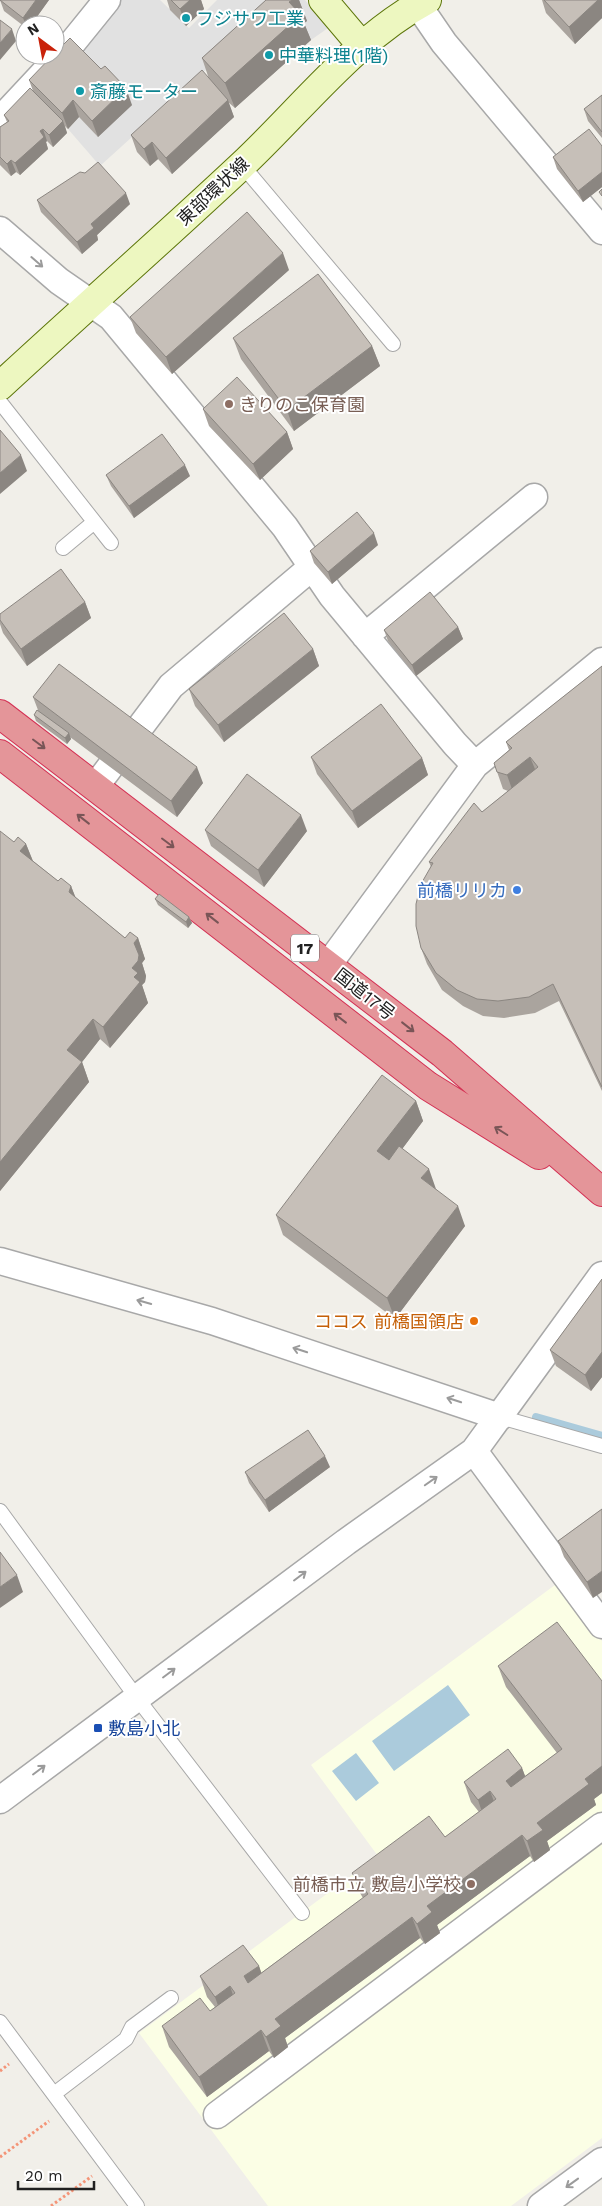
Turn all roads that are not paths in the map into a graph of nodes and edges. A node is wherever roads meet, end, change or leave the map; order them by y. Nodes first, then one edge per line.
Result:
1 (108, 0) edge
2 (323, 0) edge
3 (423, 2) edge
4 (362, 46) junction
5 (0, 120) edge
6 (242, 165) junction
7 (0, 230) edge
8 (602, 231) edge
9 (90, 303) junction
10 (393, 344) dead end
11 (0, 386) edge
12 (0, 402) edge
13 (534, 497) dead end
14 (94, 523) junction
15 (111, 544) dead end
16 (63, 548) dead end
17 (312, 567) junction
18 (365, 636) junction
19 (602, 661) edge
20 (0, 714) edge
21 (0, 754) edge
22 (475, 765) junction
23 (94, 787) junction
24 (328, 965) junction
25 (602, 1193) edge
26 (0, 1261) edge
27 (602, 1275) edge
28 (500, 1417) junction
29 (602, 1446) edge
30 (474, 1451) junction
31 (0, 1511) edge
32 (602, 1625) edge
33 (137, 1698) junction
34 (0, 1800) edge
35 (602, 1826) edge
36 (302, 1912) dead end
37 (171, 1998) dead end
38 (0, 2022) edge
39 (54, 2094) junction
40 (217, 2115) dead end
41 (602, 2161) edge
42 (137, 2206) edge
43 (541, 2206) edge

1 - 5 street
2 - 4 street
3 - 4 street, 東部環状線
3 - 8 street
4 - 6 street, 東部環状線
6 - 9 street, 東部環状線
6 - 10 lane
7 -> 9 street
9 - 11 street, 東部環状線
9 - 17 street
12 - 14 lane
13 - 18 street
14 - 15 lane
14 - 16 lane
17 - 18 street
17 - 23 street
18 - 22 street
19 - 22 street
20 -> 23 highway, 国道17号 / 17
25 -> 21 highway, 国道17号 / 17
22 - 24 street
23 -> 24 highway, 国道17号 / 17
24 -> 25 highway, 国道17号 / 17
28 -> 26 street
27 - 28 street
28 - 29 lane
28 - 30 street
30 - 32 street
33 -> 30 street
31 - 33 lane
34 -> 33 street
33 - 36 lane
35 - 40 street
37 - 39 lane
38 - 39 lane
39 - 42 lane
41 -> 43 street

